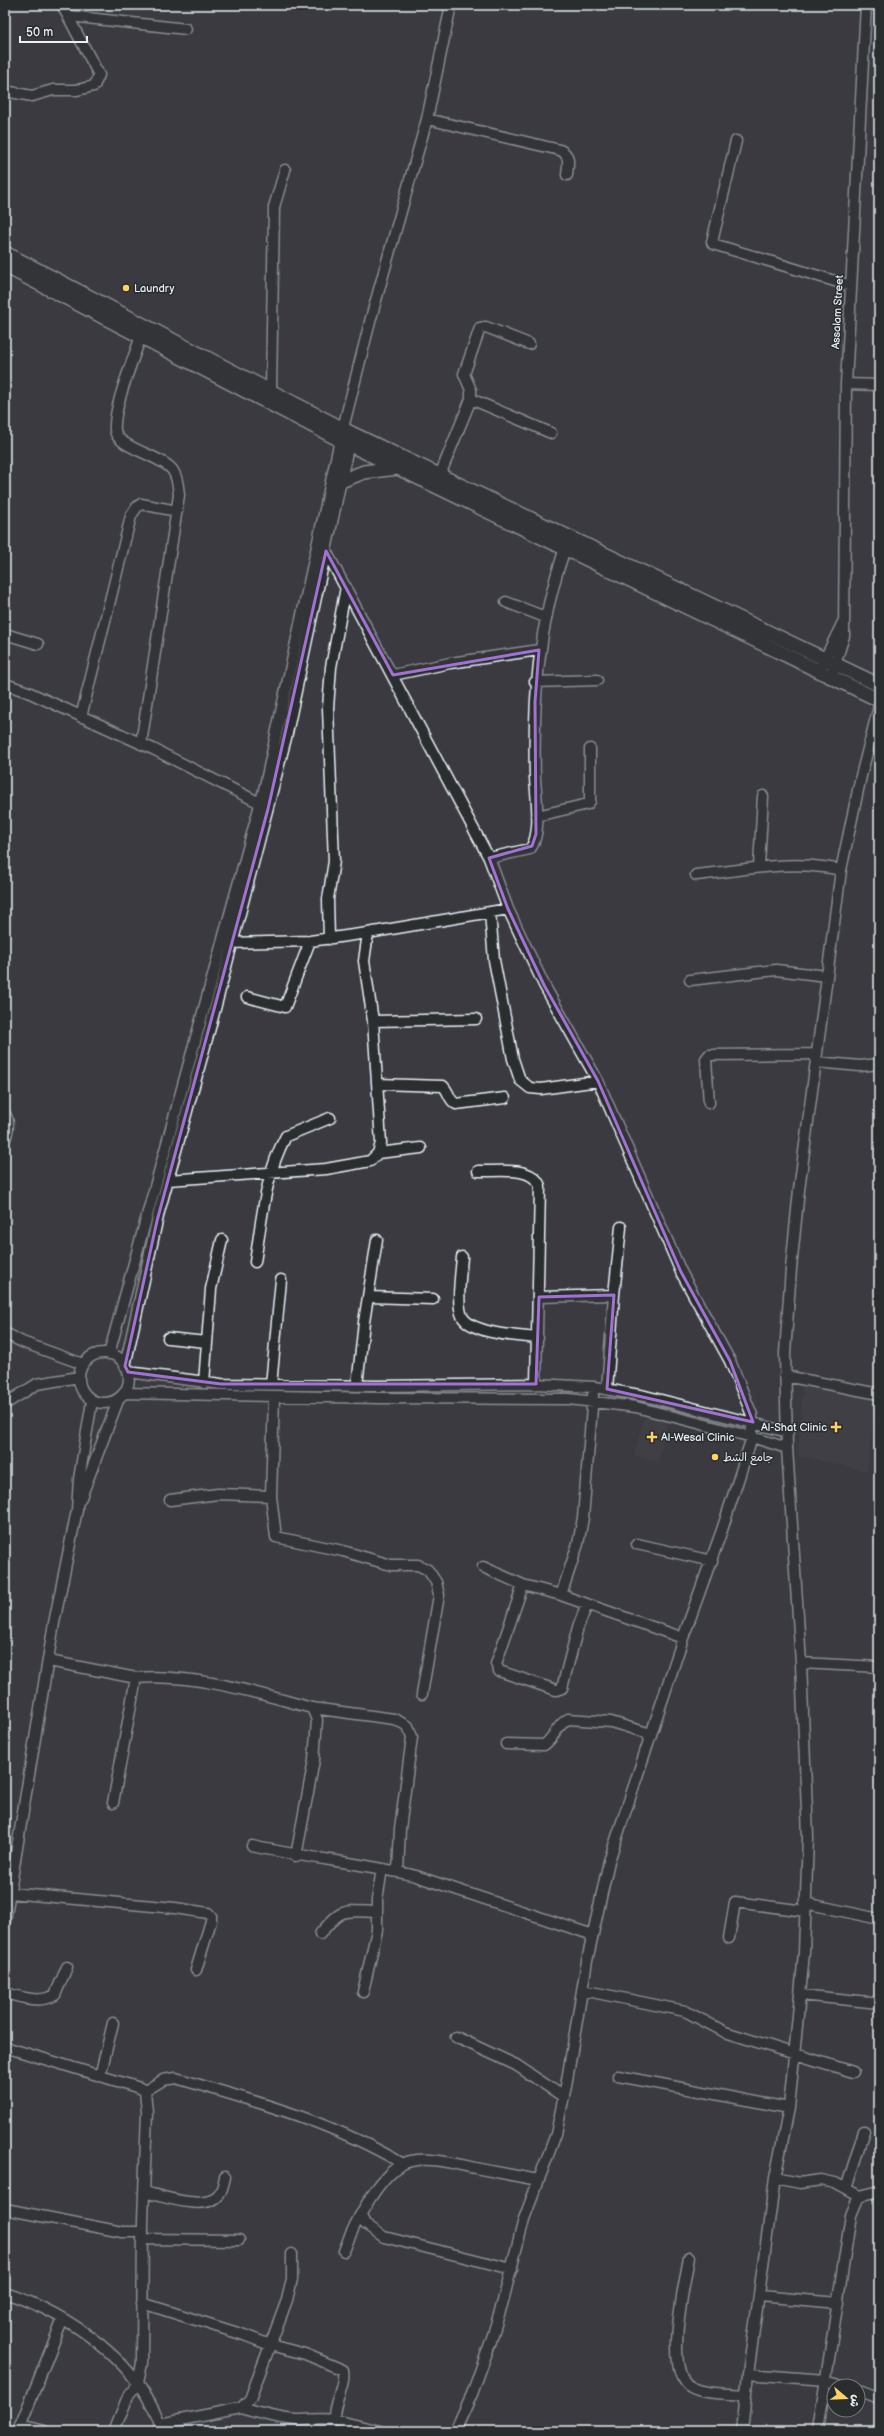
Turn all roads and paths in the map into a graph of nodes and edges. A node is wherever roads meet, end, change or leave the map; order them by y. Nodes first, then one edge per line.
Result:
1 (62, 5) edge
2 (451, 5) edge
3 (866, 5) edge
4 (69, 16) junction
5 (186, 28) dead end
6 (5, 91) edge
7 (427, 119) junction
8 (736, 141) dead end
9 (285, 170) dead end
10 (567, 175) dead end
11 (5, 253) edge
12 (5, 266) edge
13 (851, 286) junction
14 (141, 336) junction
15 (529, 344) dead end
16 (846, 384) junction
17 (879, 385) edge
18 (271, 391) junction
19 (471, 399) junction
20 (346, 433) junction
21 (551, 433) dead end
22 (398, 468) junction
23 (440, 475) junction
24 (341, 481) junction
25 (177, 511) junction
26 (565, 548) junction
27 (326, 551) junction
28 (346, 587) junction
29 (506, 602) dead end
30 (545, 617) junction
31 (844, 620) junction
32 (5, 634) edge
33 (38, 644) dead end
34 (539, 650) junction
35 (824, 658) junction
36 (837, 664) junction
37 (819, 670) junction
38 (393, 675) junction
39 (831, 677) junction
40 (597, 680) dead end
41 (536, 682) junction
42 (5, 684) edge
43 (879, 685) edge
44 (879, 700) edge
45 (879, 706) edge
46 (81, 718) junction
47 (141, 744) junction
48 (590, 749) dead end
49 (763, 796) dead end
50 (260, 803) junction
51 (537, 816) junction
52 (489, 858) junction
53 (759, 866) junction
54 (841, 870) junction
55 (696, 875) dead end
56 (508, 909) junction
57 (490, 913) junction
58 (368, 934) junction
59 (330, 938) junction
60 (310, 941) junction
61 (227, 942) junction
62 (827, 976) junction
63 (690, 980) dead end
64 (247, 997) dead end
65 (476, 1019) dead end
66 (373, 1021) junction
67 (817, 1058) junction
68 (879, 1064) edge
69 (598, 1081) junction
70 (377, 1084) junction
71 (505, 1098) dead end
72 (709, 1103) dead end
73 (5, 1114) edge
74 (330, 1118) dead end
75 (5, 1140) edge
76 (421, 1148) dead end
77 (378, 1153) junction
78 (270, 1172) junction
79 (478, 1172) dead end
80 (168, 1180) junction
81 (621, 1227) dead end
82 (222, 1240) dead end
83 (377, 1240) dead end
84 (462, 1257) dead end
85 (255, 1262) dead end
86 (281, 1280) dead end
87 (614, 1295) junction
88 (368, 1297) junction
89 (539, 1297) junction
90 (433, 1299) dead end
91 (5, 1333) edge
92 (168, 1338) dead end
93 (538, 1338) junction
94 (206, 1342) junction
95 (109, 1354) junction
96 (83, 1364) junction
97 (126, 1369) junction
98 (785, 1376) junction
99 (79, 1377) junction
100 (204, 1383) junction
101 (536, 1384) junction
102 (271, 1385) junction
103 (357, 1386) junction
104 (594, 1387) junction
105 (607, 1389) junction
106 (879, 1394) edge
107 (121, 1396) junction
108 (274, 1397) junction
109 (92, 1401) junction
110 (593, 1401) junction
111 (5, 1404) edge
112 (700, 1409) junction
113 (753, 1422) junction
114 (697, 1423) junction
115 (788, 1432) junction
116 (752, 1437) junction
117 (787, 1448) junction
118 (271, 1496) junction
119 (170, 1500) dead end
120 (77, 1510) junction
121 (637, 1544) dead end
122 (712, 1561) junction
123 (483, 1567) dead end
124 (523, 1585) junction
125 (561, 1595) junction
126 (586, 1605) junction
127 (683, 1638) junction
128 (49, 1661) junction
129 (801, 1663) junction
130 (879, 1667) edge
131 (136, 1678) junction
132 (422, 1694) dead end
133 (312, 1708) junction
134 (651, 1734) junction
135 (506, 1744) dead end
136 (112, 1802) dead end
137 (252, 1846) dead end
138 (296, 1856) junction
139 (382, 1868) junction
140 (398, 1872) junction
141 (10, 1893) junction
142 (805, 1907) junction
143 (377, 1912) junction
144 (879, 1918) edge
145 (5, 1921) edge
146 (320, 1934) dead end
147 (593, 1934) junction
148 (729, 1938) dead end
149 (66, 1967) dead end
150 (196, 1970) dead end
151 (582, 1990) junction
152 (363, 1992) dead end
153 (5, 1993) edge
154 (800, 1995) junction
155 (879, 2003) edge
156 (113, 2023) dead end
157 (456, 2037) dead end
158 (5, 2047) edge
159 (794, 2054) junction
160 (853, 2072) dead end
161 (100, 2076) junction
162 (618, 2076) dead end
163 (145, 2091) junction
164 (564, 2097) junction
165 (788, 2108) junction
166 (864, 2132) dead end
167 (403, 2164) junction
168 (226, 2177) dead end
169 (775, 2178) junction
170 (538, 2180) junction
171 (846, 2189) junction
172 (879, 2191) edge
173 (144, 2192) junction
174 (859, 2196) junction
175 (5, 2209) edge
176 (361, 2216) junction
177 (142, 2235) junction
178 (239, 2240) dead end
179 (344, 2251) dead end
180 (292, 2254) dead end
181 (689, 2257) dead end
182 (512, 2269) junction
183 (5, 2293) edge
184 (760, 2296) junction
185 (142, 2303) junction
186 (838, 2303) junction
187 (63, 2318) junction
188 (270, 2345) junction
189 (748, 2374) junction
190 (826, 2378) edge
191 (826, 2380) joint
192 (138, 2383) junction
193 (866, 2393) edge
194 (746, 2395) junction
195 (879, 2398) edge
196 (241, 2408) junction
197 (335, 2420) junction
198 (19, 2428) edge
199 (161, 2428) edge
200 (46, 2431) edge
201 (114, 2431) edge
202 (380, 2431) edge
203 (455, 2431) edge
204 (742, 2431) edge
205 (818, 2431) edge

1 - 4 street
2 - 7 street
3 - 13 street, Assalam Street
4 - 5 street
4 - 6 street
7 - 10 street
7 - 20 street
8 - 13 street
9 - 18 street
11 - 18 main road
12 - 14 main road
13 - 16 street, Assalam Street
14 - 20 main road
14 - 25 street
15 - 19 street
16 - 17 street
16 - 31 street, Assalam Street
18 - 20 main road
19 - 21 street
19 - 23 street
20 - 22 main road
20 - 23 main road
20 - 24 street
20 - 50 street
22 - 24 main road
22 - 26 main road
23 - 35 main road
24 - 27 street
25 - 46 street
25 - 47 street
26 - 30 street
26 - 37 main road
27 - 28 street
27 - 61 street
28 - 38 street
28 - 59 street
29 - 30 street
30 - 34 street
31 - 35 street
31 - 36 street, Assalam Street
32 - 33 street
34 - 38 street
34 - 41 street
35 - 36 main road
35 - 37 street
36 - 39 street, Assalam Street
36 - 43 main road
37 - 39 main road
38 - 52 street
39 - 44 main road
40 - 41 street
41 - 51 street
42 - 46 street
45 - 54 street
46 - 47 street
47 - 50 street
48 - 51 street
49 - 53 street
50 - 61 street
51 - 52 street
52 - 56 street
53 - 54 street
53 - 55 street
54 - 62 street
56 - 57 street
56 - 69 street
57 - 58 street
57 - 69 street
58 - 59 street
58 - 66 street
59 - 60 street
60 - 61 street
60 - 64 street
61 - 80 street
61 - 95 street
62 - 63 street
62 - 67 street
65 - 66 street
66 - 70 street
67 - 68 street
67 - 72 street
67 - 98 street
69 - 113 street
70 - 71 street
70 - 77 street
73 - 75 street
74 - 78 street
76 - 77 street
77 - 78 street
78 - 80 street
78 - 85 street
79 - 89 street
80 - 97 street
81 - 87 street
82 - 94 street
83 - 88 street
84 - 93 street
86 - 102 street
87 - 89 street
87 - 105 street
88 - 90 street
88 - 103 street
89 - 93 street
91 - 96 street
92 - 94 street
93 - 101 street
94 - 100 street
95 - 96 street
95 - 97 street
96 - 99 street
97 - 100 street
97 - 107 street
98 - 106 street
98 - 115 street
99 - 109 street
99 - 111 street
100 - 102 street
101 - 103 street
101 - 104 street
102 - 103 street
104 - 105 street
104 - 110 street
105 - 112 street
107 - 108 street
107 - 109 street
107 - 120 street
108 - 110 street
108 - 118 street
109 - 120 street
110 - 114 street
110 - 125 street
112 - 113 street
112 - 114 street
113 - 115 street
113 - 116 street
114 - 116 street
115 - 117 street
116 - 117 street
116 - 122 street
117 - 129 street
118 - 119 street
118 - 132 street
120 - 128 street
121 - 122 street
122 - 127 street
123 - 124 street
124 - 125 street
124 - 126 street
125 - 126 street
126 - 127 street
127 - 134 street
128 - 131 street
128 - 141 street
129 - 130 street
129 - 142 street
131 - 133 street
131 - 136 street
133 - 138 street
133 - 140 street
134 - 135 street
134 - 147 street
137 - 138 street
138 - 139 street
139 - 140 street
139 - 143 street
140 - 147 street
141 - 145 street
141 - 150 street
142 - 144 street
142 - 148 street
142 - 154 street
143 - 146 street
143 - 152 street
147 - 151 street
149 - 153 street
151 - 159 street
151 - 164 street
154 - 155 street
154 - 159 street
156 - 161 street
157 - 164 street
158 - 161 street
159 - 160 street
159 - 165 street
161 - 163 street
162 - 165 street
163 - 167 street
163 - 173 street
164 - 170 street
165 - 169 street
166 - 171 street
167 - 170 street
167 - 176 street
168 - 173 street
169 - 171 street
169 - 184 street
170 - 182 street
171 - 174 street
172 - 174 street
173 - 177 street
174 - 186 street
175 - 177 street
176 - 179 street
176 - 182 street
177 - 178 street
177 - 185 street
180 - 188 street
181 - 194 street
182 - 203 street
183 - 187 street
184 - 186 street
184 - 189 street
185 - 188 street
185 - 192 street
186 - 190 street
187 - 192 street
187 - 198 street
188 - 196 street
188 - 197 street
189 - 191 street
189 - 194 street
191 - 205 street
192 - 199 street
192 - 201 street
193 - 195 street
194 - 204 street
196 - 197 street
196 - 199 street
197 - 202 street
198 - 200 street

